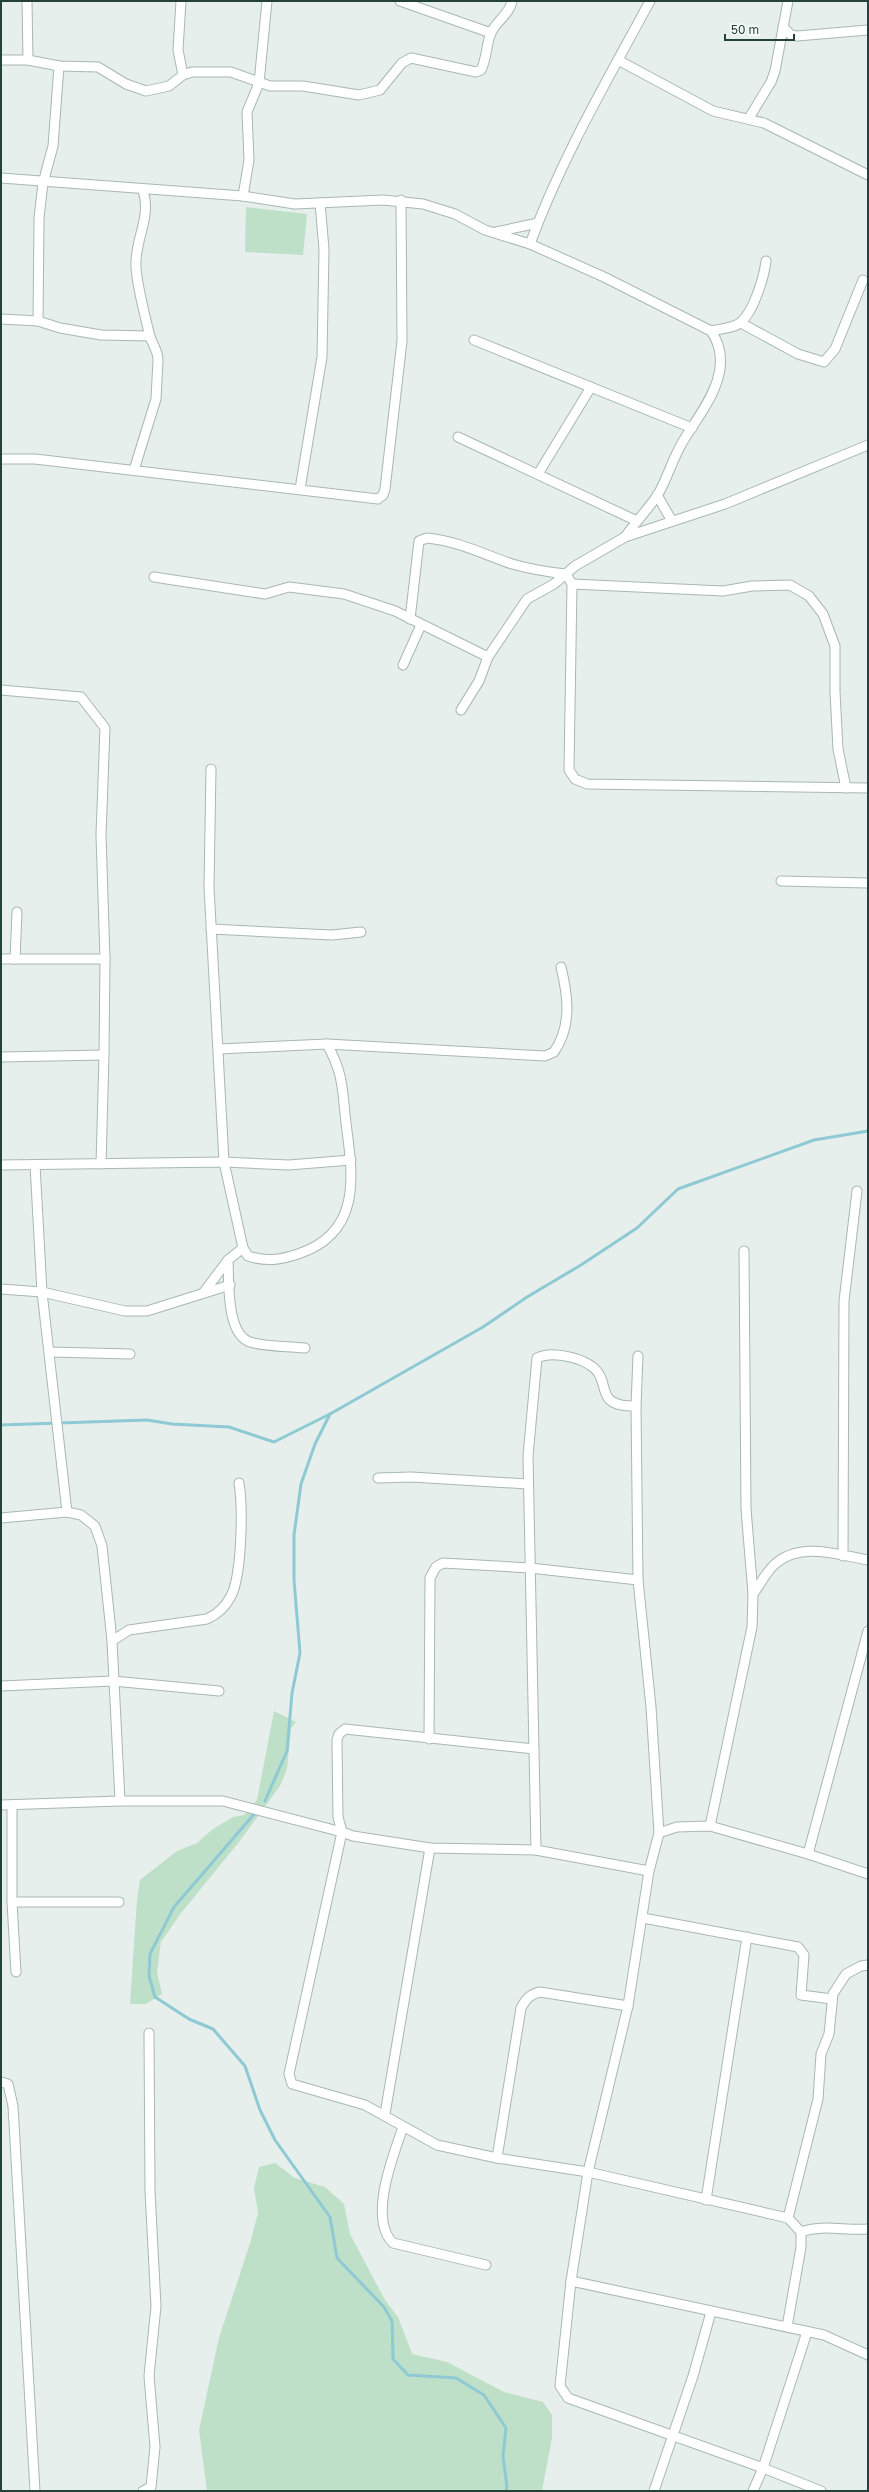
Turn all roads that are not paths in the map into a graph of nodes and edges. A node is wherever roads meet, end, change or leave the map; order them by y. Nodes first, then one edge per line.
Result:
1 (26, 1) edge
2 (181, 1) edge
3 (267, 1) edge
4 (400, 1) edge
5 (512, 1) edge
6 (650, 1) edge
7 (788, 1) edge
8 (783, 27) junction
9 (868, 30) edge
10 (491, 33) junction
11 (1, 60) edge
12 (28, 60) junction
13 (618, 60) junction
14 (59, 66) junction
15 (183, 75) junction
16 (259, 83) junction
17 (749, 118) junction
18 (868, 174) edge
19 (1, 178) edge
20 (43, 183) junction
21 (143, 190) junction
22 (243, 196) junction
23 (401, 200) junction
24 (320, 203) junction
25 (538, 223) junction
26 (496, 232) junction
27 (530, 244) junction
28 (766, 261) dead end
29 (863, 280) dead end
30 (1, 319) edge
31 (38, 321) junction
32 (741, 323) junction
33 (711, 331) junction
34 (150, 336) junction
35 (474, 340) dead end
36 (591, 387) junction
37 (692, 428) junction
38 (458, 437) dead end
39 (868, 445) edge
40 (1, 459) edge
41 (134, 470) junction
42 (538, 474) junction
43 (300, 490) junction
44 (657, 495) junction
45 (637, 521) junction
46 (672, 521) junction
47 (625, 536) junction
48 (566, 574) junction
49 (154, 577) dead end
50 (572, 584) junction
51 (410, 619) junction
52 (421, 625) junction
53 (488, 657) junction
54 (403, 665) dead end
55 (1, 690) edge
56 (461, 710) dead end
57 (211, 769) dead end
58 (846, 788) junction
59 (868, 788) edge
60 (781, 881) dead end
61 (868, 883) edge
62 (17, 912) dead end
63 (211, 928) junction
64 (361, 932) dead end
65 (1, 959) edge
66 (15, 959) junction
67 (105, 959) junction
68 (561, 967) dead end
69 (327, 1044) junction
70 (219, 1049) junction
71 (104, 1055) junction
72 (1, 1058) edge
73 (351, 1160) junction
74 (224, 1162) junction
75 (101, 1164) junction
76 (1, 1165) edge
77 (35, 1165) junction
78 (857, 1191) dead end
79 (242, 1248) junction
80 (744, 1251) dead end
81 (228, 1260) junction
82 (230, 1286) junction
83 (1, 1289) edge
84 (42, 1292) junction
85 (204, 1292) junction
86 (305, 1348) dead end
87 (51, 1352) junction
88 (130, 1354) dead end
89 (638, 1356) dead end
90 (636, 1406) junction
91 (378, 1478) dead end
92 (239, 1483) dead end
93 (528, 1484) junction
94 (68, 1512) junction
95 (1, 1518) edge
96 (843, 1556) junction
97 (868, 1560) edge
98 (530, 1568) junction
99 (638, 1580) junction
100 (753, 1594) junction
101 (868, 1631) edge
102 (112, 1641) junction
103 (113, 1681) junction
104 (1, 1686) edge
105 (219, 1691) dead end
106 (429, 1739) junction
107 (534, 1750) junction
108 (120, 1801) junction
109 (1, 1805) edge
110 (12, 1805) junction
111 (710, 1826) junction
112 (342, 1832) junction
113 (659, 1833) junction
114 (430, 1848) junction
115 (536, 1850) junction
116 (808, 1854) junction
117 (649, 1871) junction
118 (868, 1874) edge
119 (12, 1902) junction
120 (119, 1902) dead end
121 (643, 1918) junction
122 (747, 1937) junction
123 (868, 1965) edge
124 (16, 1972) dead end
125 (832, 1999) junction
126 (628, 2006) junction
127 (148, 2033) dead end
128 (1, 2082) edge
129 (385, 2114) junction
130 (403, 2127) junction
131 (497, 2158) junction
132 (588, 2172) junction
133 (706, 2200) junction
134 (788, 2218) junction
135 (868, 2229) edge
136 (801, 2232) junction
137 (486, 2265) dead end
138 (571, 2281) junction
139 (711, 2312) junction
140 (787, 2327) junction
141 (807, 2332) junction
142 (868, 2355) edge
143 (673, 2436) junction
144 (763, 2468) junction
145 (35, 2491) edge
146 (143, 2491) edge
147 (654, 2491) edge
148 (753, 2491) edge
149 (820, 2491) edge

1 - 12 street
2 - 15 street
3 - 16 street
4 - 10 street
5 - 10 street
6 - 13 street
7 - 8 street
8 - 9 street
8 - 17 street
10 - 16 street
11 - 12 street
12 - 14 street
13 - 17 street
13 - 25 street
14 - 15 street
14 - 20 street
15 - 16 street
16 - 22 street
17 - 18 street
19 - 20 street
20 - 21 street
20 - 31 street
21 - 22 street
21 - 34 street
22 - 24 street
23 - 24 street
23 - 26 street
23 - 43 street
24 - 43 street
25 - 26 street
25 - 27 street
26 - 27 street
27 - 33 street
28 - 32 street
29 - 32 street
30 - 31 street
31 - 34 street
32 - 33 street
33 - 37 street
34 - 41 street
35 - 36 street
36 - 37 street
36 - 42 street
37 - 44 street
38 - 42 street
39 - 46 street
40 - 41 street
41 - 43 street
42 - 45 street
44 - 45 street
44 - 46 street
45 - 47 street
46 - 47 street
47 - 48 street
48 - 50 street
48 - 51 street
48 - 53 street
49 - 51 street
50 - 58 street
50 - 58 street
51 - 52 street
52 - 53 street
52 - 54 street
53 - 56 street
55 - 67 street
57 - 63 street
58 - 59 street
60 - 61 street
62 - 66 street
63 - 64 street
63 - 70 street
65 - 66 street
66 - 67 street
67 - 71 street
68 - 69 street
69 - 70 street
69 - 73 street
70 - 74 street
71 - 72 street
71 - 75 street
73 - 74 street
73 - 79 street
74 - 75 street
74 - 79 street
75 - 77 street
76 - 77 street
77 - 84 street
78 - 96 street
79 - 81 street
80 - 100 street
81 - 82 street
81 - 85 street
82 - 85 street
82 - 86 street
83 - 84 street
84 - 85 street
84 - 87 street
87 - 88 street
87 - 94 street
89 - 90 street
90 - 93 street
90 - 99 street
91 - 93 street
92 - 102 street
93 - 98 street
94 - 95 street
94 - 102 street
96 - 97 street
96 - 100 street
98 - 99 street
98 - 106 street
98 - 107 street
99 - 113 street
100 - 111 street
101 - 116 street
102 - 103 street
103 - 104 street
103 - 105 street
103 - 108 street
106 - 107 street
106 - 112 street
107 - 115 street
108 - 110 street
108 - 112 street
109 - 110 street
110 - 119 street
111 - 113 street
111 - 116 street
112 - 114 street
112 - 129 street
113 - 117 street
114 - 115 street
114 - 129 street
115 - 117 street
116 - 118 street
117 - 121 street
119 - 120 street
119 - 124 street
121 - 122 street
121 - 126 street
122 - 125 street
122 - 133 street
123 - 125 street
125 - 134 street
126 - 131 street
126 - 132 street
127 - 146 street
128 - 145 street
129 - 130 street
130 - 131 street
130 - 137 street
131 - 132 street
132 - 133 street
132 - 138 street
133 - 134 street
134 - 136 street
135 - 136 street
136 - 140 street
138 - 139 street
138 - 143 street
139 - 140 street
139 - 143 street
140 - 141 street
141 - 142 street
141 - 144 street
143 - 144 street
143 - 147 street
144 - 148 street
144 - 149 street

